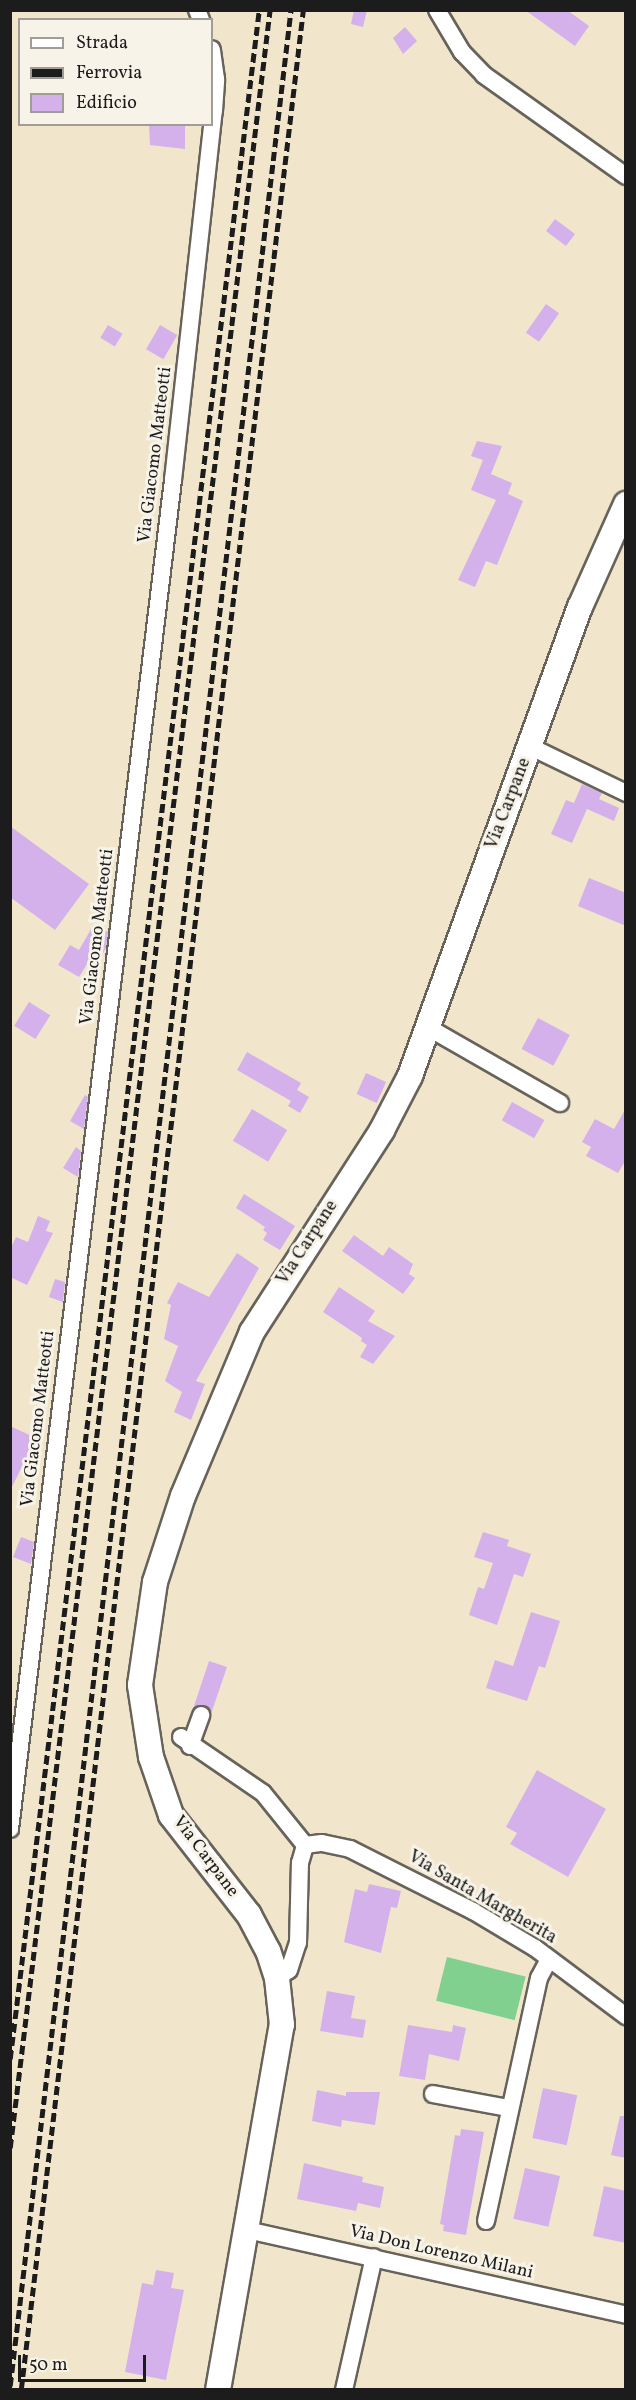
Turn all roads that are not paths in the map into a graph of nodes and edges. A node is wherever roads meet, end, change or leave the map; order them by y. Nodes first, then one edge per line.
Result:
1 (437, 10) edge
2 (213, 56) edge
3 (213, 120) edge
4 (212, 126) edge
5 (626, 176) edge
6 (626, 504) edge
7 (531, 747) junction
8 (626, 794) edge
9 (429, 1028) junction
10 (560, 1103) dead end
11 (201, 1715) dead end
12 (10, 1829) edge
13 (305, 1845) junction
14 (549, 1959) junction
15 (277, 1978) junction
16 (626, 2016) edge
17 (433, 2094) dead end
18 (508, 2108) junction
19 (486, 2221) dead end
20 (247, 2230) junction
21 (374, 2257) junction
22 (626, 2315) edge
23 (218, 2390) edge
24 (344, 2390) edge

1 - 5 street
2 - 3 street, Via Giacomo Matteotti
4 - 12 street, Via Giacomo Matteotti
6 - 7 street, Via Carpane
7 - 8 street
7 - 9 street, Via Carpane
9 - 10 street
9 - 15 street, Via Carpane
11 - 13 street
13 - 14 street, Via Santa Margherita
13 - 15 street
14 - 16 street, Via Santa Margherita
14 - 18 street
15 - 20 street, Via Carpane
17 - 18 street
18 - 19 street
20 - 21 street, Via Don Lorenzo Milani
20 - 23 street, Via Carpane
21 - 22 street, Via Don Lorenzo Milani
21 - 24 street

